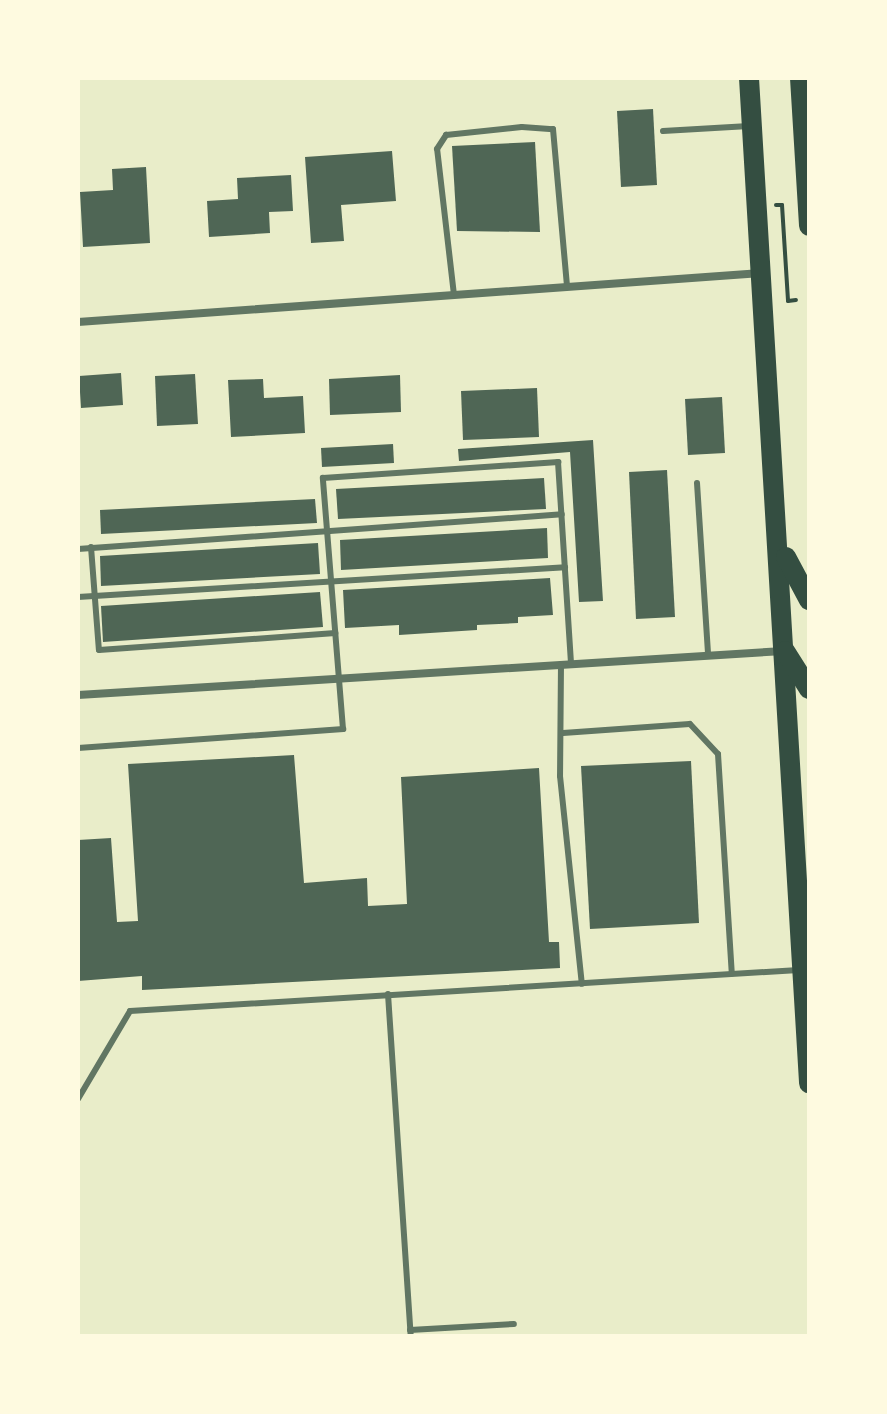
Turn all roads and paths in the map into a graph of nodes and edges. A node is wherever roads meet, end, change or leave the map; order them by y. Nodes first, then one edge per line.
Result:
1 (749, 78) edge
2 (800, 78) edge
3 (752, 126) junction
4 (663, 131) dead end
5 (775, 206) dead end
6 (809, 226) edge
7 (762, 273) junction
8 (567, 287) junction
9 (454, 295) junction
10 (796, 300) dead end
11 (78, 322) edge
12 (697, 483) dead end
13 (562, 514) junction
14 (777, 527) junction
15 (327, 530) junction
16 (91, 547) junction
17 (78, 549) edge
18 (565, 567) junction
19 (331, 581) junction
20 (95, 596) junction
21 (78, 597) edge
22 (809, 600) edge
23 (335, 633) junction
24 (785, 651) junction
25 (708, 655) junction
26 (561, 664) junction
27 (571, 664) junction
28 (340, 678) junction
29 (809, 689) edge
30 (78, 695) edge
31 (563, 733) junction
32 (78, 748) edge
33 (803, 970) junction
34 (732, 974) junction
35 (582, 984) junction
36 (388, 994) junction
37 (809, 1083) edge
38 (78, 1099) edge
39 (514, 1324) dead end
40 (411, 1333) edge

1 - 3 main road
2 - 6 main road
3 - 4 lane
3 - 7 main road
5 - 10 path
7 - 8 street
7 - 14 main road
8 - 9 street
8 - 9 lane
9 - 11 street
12 - 25 lane
13 - 15 lane
13 - 15 lane
13 - 18 lane
14 - 22 main road
14 - 24 main road
15 - 16 lane
15 - 19 lane
16 - 17 lane
16 - 20 lane
18 - 19 lane
18 - 27 lane
19 - 20 lane
19 - 23 lane
20 - 21 lane
20 - 23 lane
23 - 28 lane
24 - 25 street
24 - 29 main road
24 - 33 main road
25 - 27 street
26 - 27 street
26 - 28 street
26 - 31 lane
28 - 30 street
28 - 32 lane
31 - 34 lane
31 - 35 lane
33 - 34 lane
33 - 37 main road
34 - 35 lane
35 - 36 lane
36 - 38 lane
36 - 40 lane
39 - 40 lane

